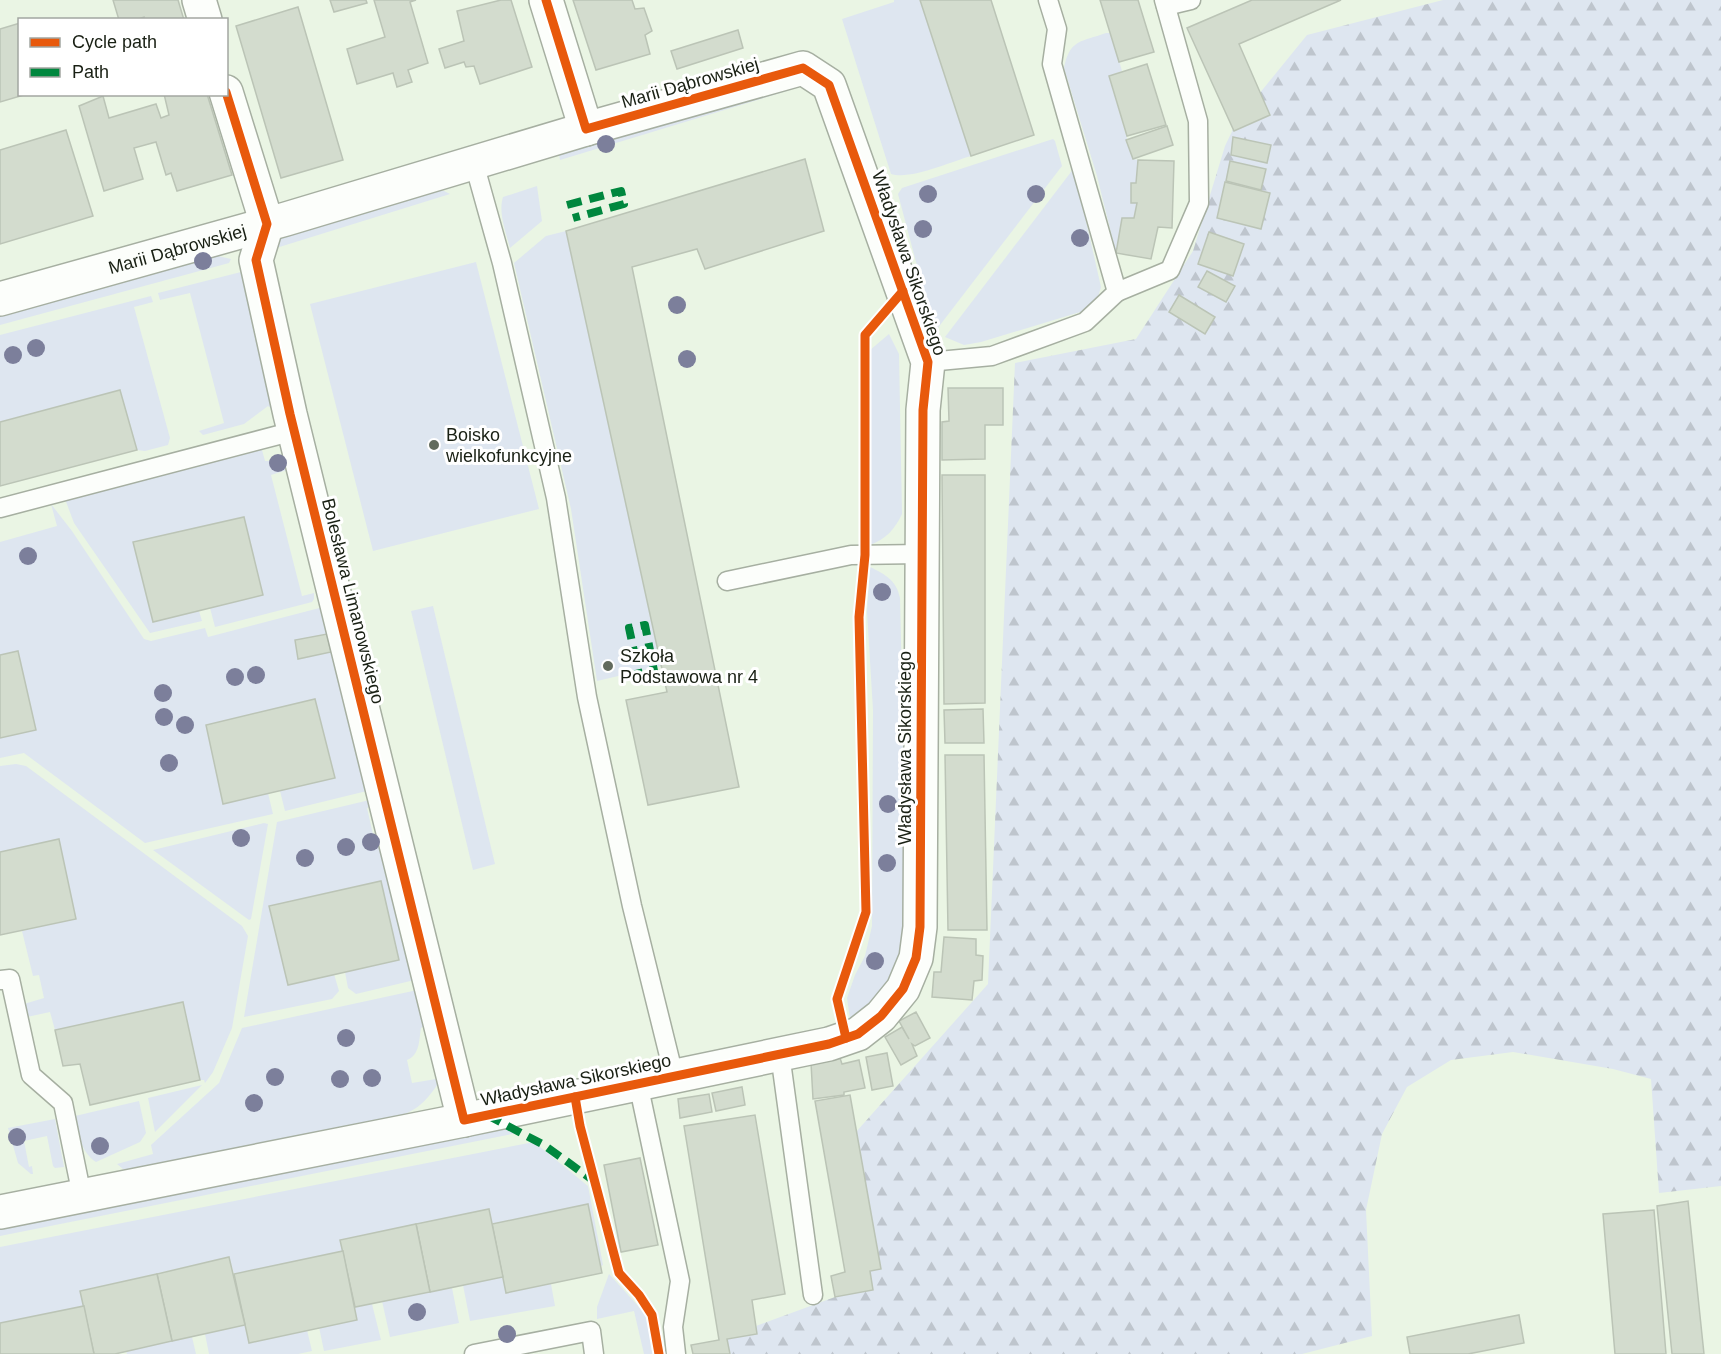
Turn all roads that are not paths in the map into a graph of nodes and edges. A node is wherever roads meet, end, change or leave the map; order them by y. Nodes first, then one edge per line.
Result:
1 (199, 0) edge
2 (546, 0) edge
3 (1048, 0) edge
4 (1191, 0) edge
5 (1165, 3) edge
6 (204, 18) edge
7 (803, 68) joint
8 (227, 96) edge
9 (586, 129) junction
10 (474, 163) junction
11 (267, 224) junction
12 (1116, 292) junction
13 (0, 299) edge
14 (928, 362) junction
15 (294, 431) junction
16 (0, 508) edge
17 (922, 554) junction
18 (727, 581) dead end
19 (0, 980) edge
20 (780, 1054) junction
21 (674, 1076) junction
22 (638, 1083) junction
23 (464, 1120) junction
24 (82, 1196) junction
25 (0, 1210) edge
26 (813, 1295) dead end
27 (474, 1354) edge
28 (594, 1354) edge
29 (676, 1354) edge

1 - 6 street
2 - 9 street
3 - 12 lane
4 - 5 lane
5 - 12 lane
7 - 9 street, Marii Dąbrowskiej
7 - 14 street, Władysława Sikorskiego
8 - 11 street
9 - 10 street, Marii Dąbrowskiej
10 - 11 street, Marii Dąbrowskiej
10 - 21 lane
11 - 13 street, Marii Dąbrowskiej
11 - 15 street, Bolesława Limanowskiego
12 - 14 lane
14 - 17 street, Władysława Sikorskiego
15 - 16 lane
15 - 23 street, Bolesława Limanowskiego
17 - 18 lane
17 - 20 street, Władysława Sikorskiego
19 - 24 lane
20 - 21 street, Władysława Sikorskiego
20 - 26 lane
21 - 22 street, Władysława Sikorskiego
22 - 23 street, Władysława Sikorskiego
22 - 29 lane
23 - 24 street, Władysława Sikorskiego
24 - 25 street, Władysława Sikorskiego
27 - 28 lane

